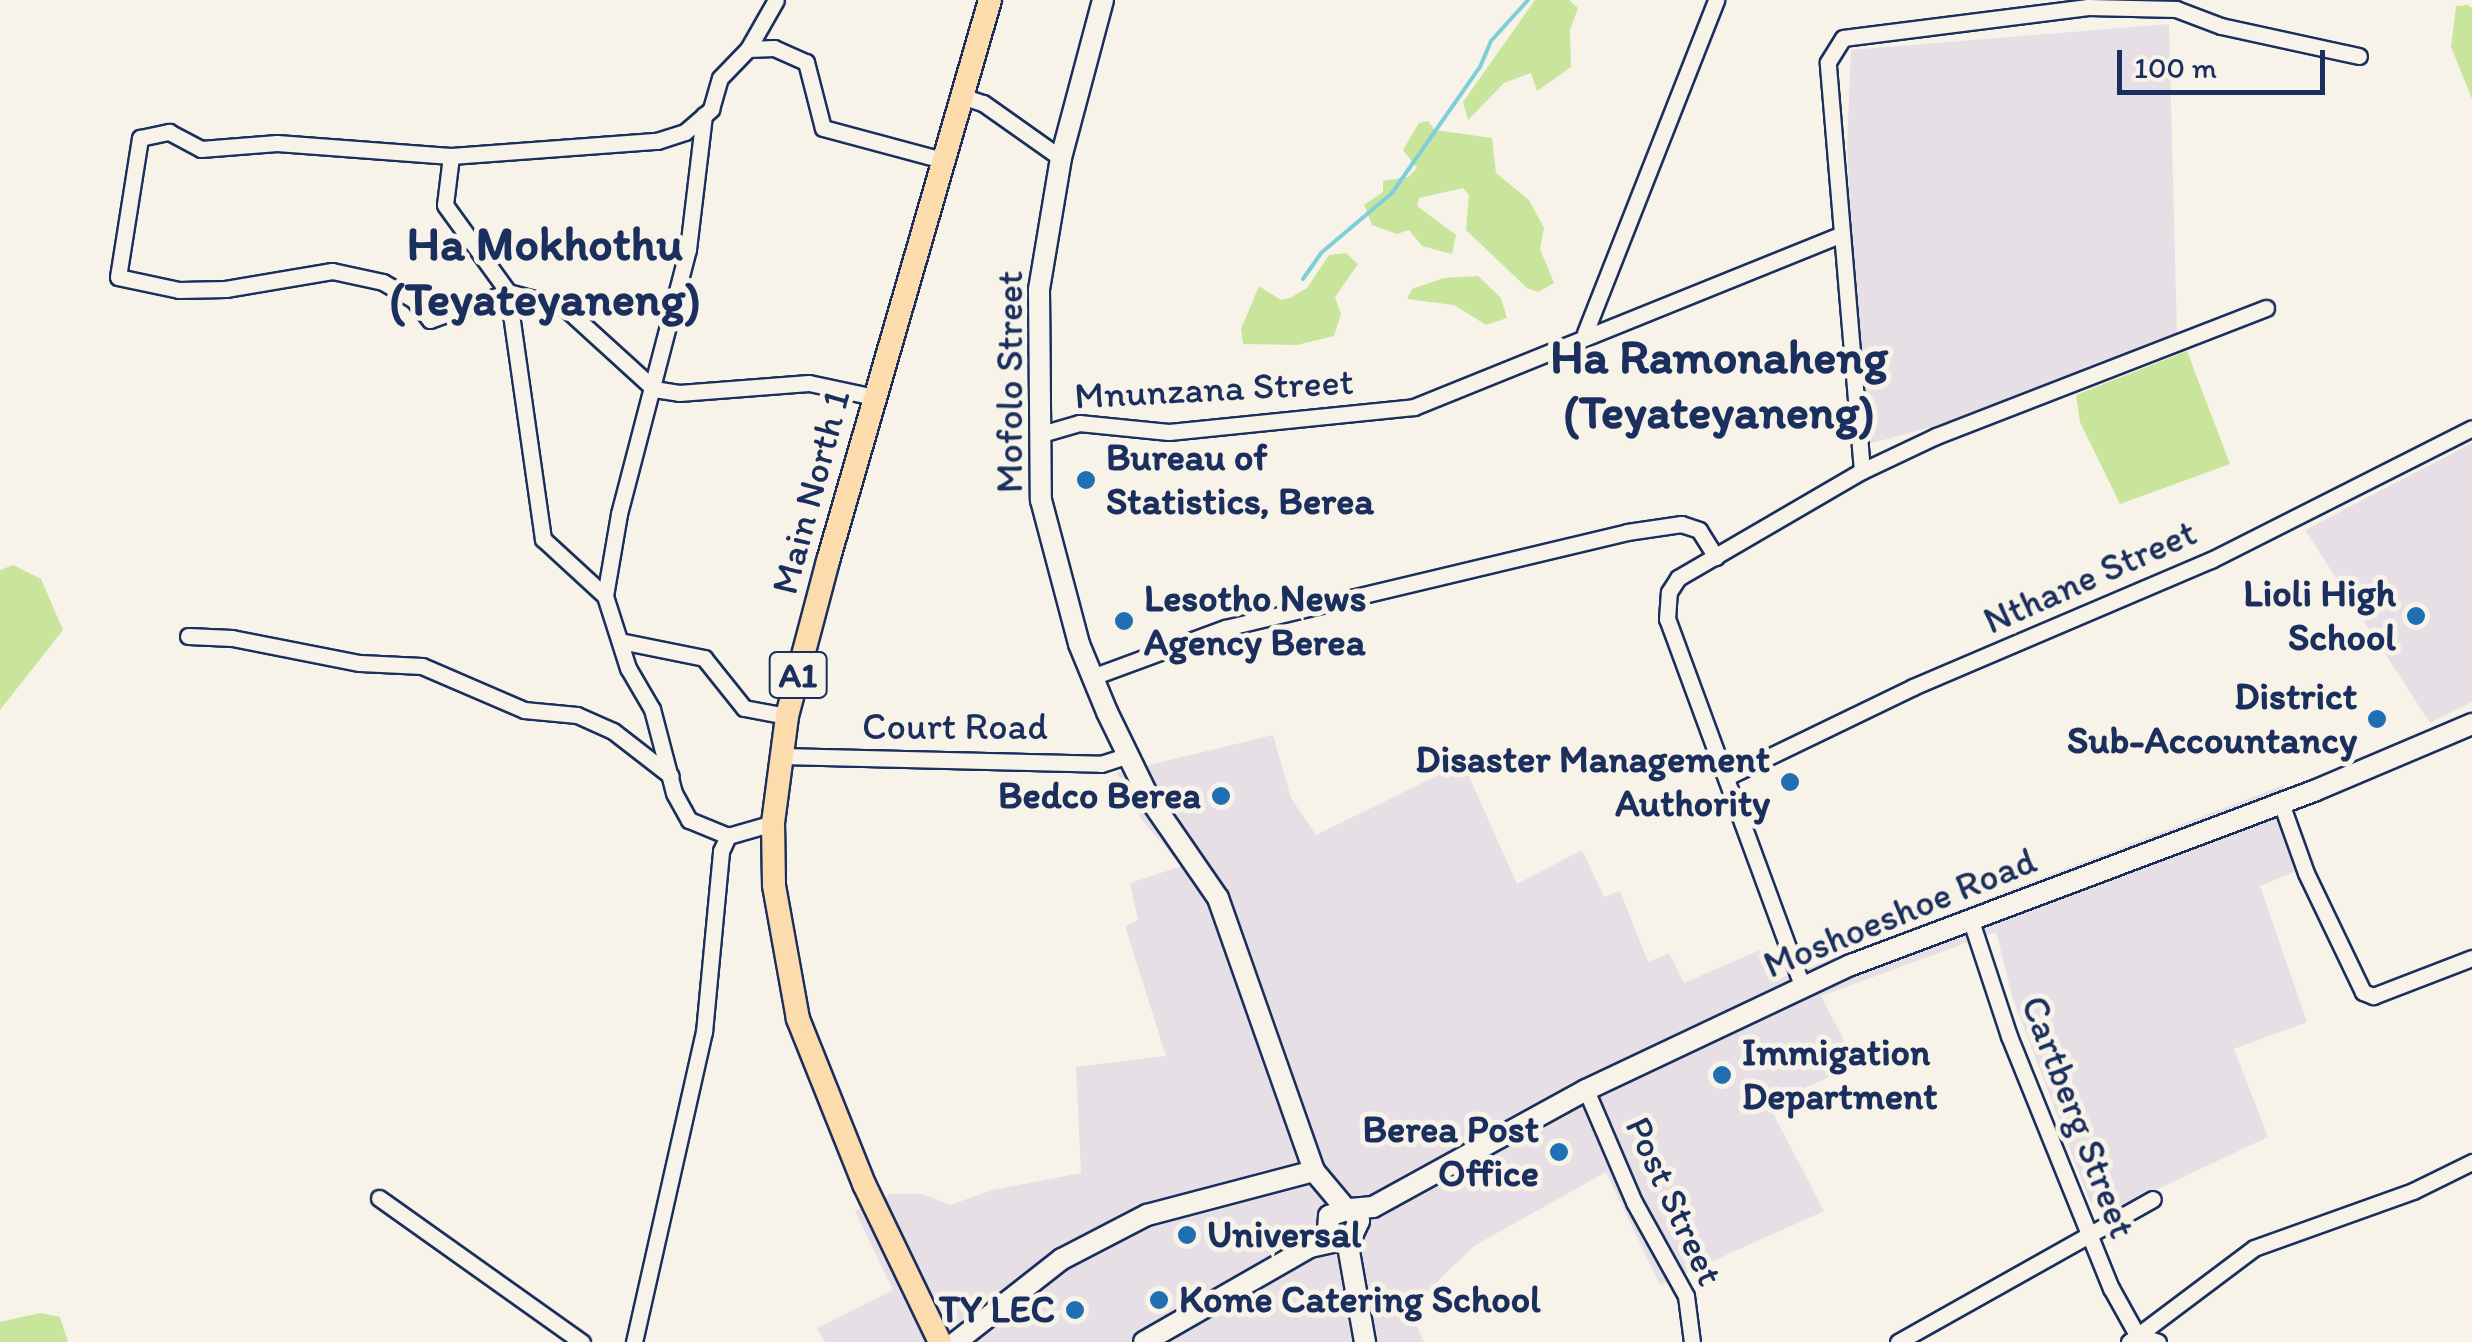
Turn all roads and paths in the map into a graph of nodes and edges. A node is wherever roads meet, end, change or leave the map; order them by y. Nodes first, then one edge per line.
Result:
1 (776, 0) edge
2 (990, 0) edge
3 (1103, 0) edge
4 (1716, 0) edge
5 (748, 48) junction
6 (2359, 56) dead end
7 (960, 96) junction
8 (704, 115) junction
9 (450, 156) junction
10 (1061, 158) junction
11 (939, 159) junction
12 (1838, 234) junction
13 (508, 292) junction
14 (2266, 308) dead end
15 (1585, 333) junction
16 (654, 389) junction
17 (874, 398) junction
18 (2472, 428) edge
19 (1038, 435) junction
20 (1862, 471) junction
21 (1716, 556) junction
22 (605, 596) junction
23 (188, 636) dead end
24 (620, 641) junction
25 (1092, 677) junction
26 (787, 716) junction
27 (2472, 724) edge
28 (1128, 754) junction
29 (781, 756) junction
30 (671, 776) junction
31 (1730, 776) junction
32 (2282, 802) junction
33 (773, 823) junction
34 (728, 836) junction
35 (1970, 918) junction
36 (2472, 958) edge
37 (1804, 988) junction
38 (1586, 1090) junction
39 (2472, 1162) edge
40 (1320, 1180) junction
41 (379, 1198) dead end
42 (2153, 1199) dead end
43 (1342, 1223) junction
44 (2088, 1232) junction
45 (2133, 1338) edge
46 (582, 1342) edge
47 (634, 1342) edge
48 (940, 1342) edge
49 (956, 1342) edge
50 (1144, 1342) edge
51 (1365, 1342) edge
52 (1692, 1342) edge
53 (1898, 1342) edge
54 (2158, 1342) edge

1 - 5 street
2 - 7 main road, Main North 1 / A1
3 - 10 main road, Mofolo Street
4 - 15 street
5 - 8 street
5 - 11 street
6 - 12 street
7 - 10 street
7 - 11 main road, Main North 1 / A1
8 - 9 street
8 - 16 street
9 - 13 street
9 - 13 street
10 - 19 main road, Mofolo Street
11 - 17 main road, Main North 1 / A1
12 - 15 street, Mnunzana Street
12 - 20 street
13 - 16 street
13 - 22 street
14 - 20 street
15 - 19 street, Mnunzana Street
16 - 17 street
16 - 22 street
17 - 26 main road, Main North 1 / A1
18 - 31 street, Nthane Street
19 - 25 main road, Mofolo Street
20 - 21 street
21 - 25 street
21 - 31 street
22 - 24 street
23 - 30 street
24 - 26 street
24 - 30 street
25 - 28 main road, Mofolo Street
26 - 29 main road, Main North 1 / A1
27 - 32 main road, Moshoeshoe Road
28 - 29 street, Court Road
28 - 40 main road, Mofolo Street
29 - 33 main road, Main North 1 / A1
30 - 34 street
31 - 37 street
32 - 35 main road, Moshoeshoe Road
32 - 36 street
33 - 34 street
33 - 48 main road, Main North 1 / A1
34 - 47 street
35 - 37 main road, Moshoeshoe Road
35 - 44 street, Cartberg Street
37 - 38 main road, Moshoeshoe Road
38 - 43 main road, Moshoeshoe Road
38 - 52 street, Post Street
39 - 45 street
40 - 43 main road, Mofolo Street
40 - 49 main road
41 - 46 street
42 - 44 street
43 - 50 main road, Moshoeshoe Road
43 - 51 main road, Mofolo Street
44 - 45 street, Cartberg Street
44 - 53 street
45 - 54 street

